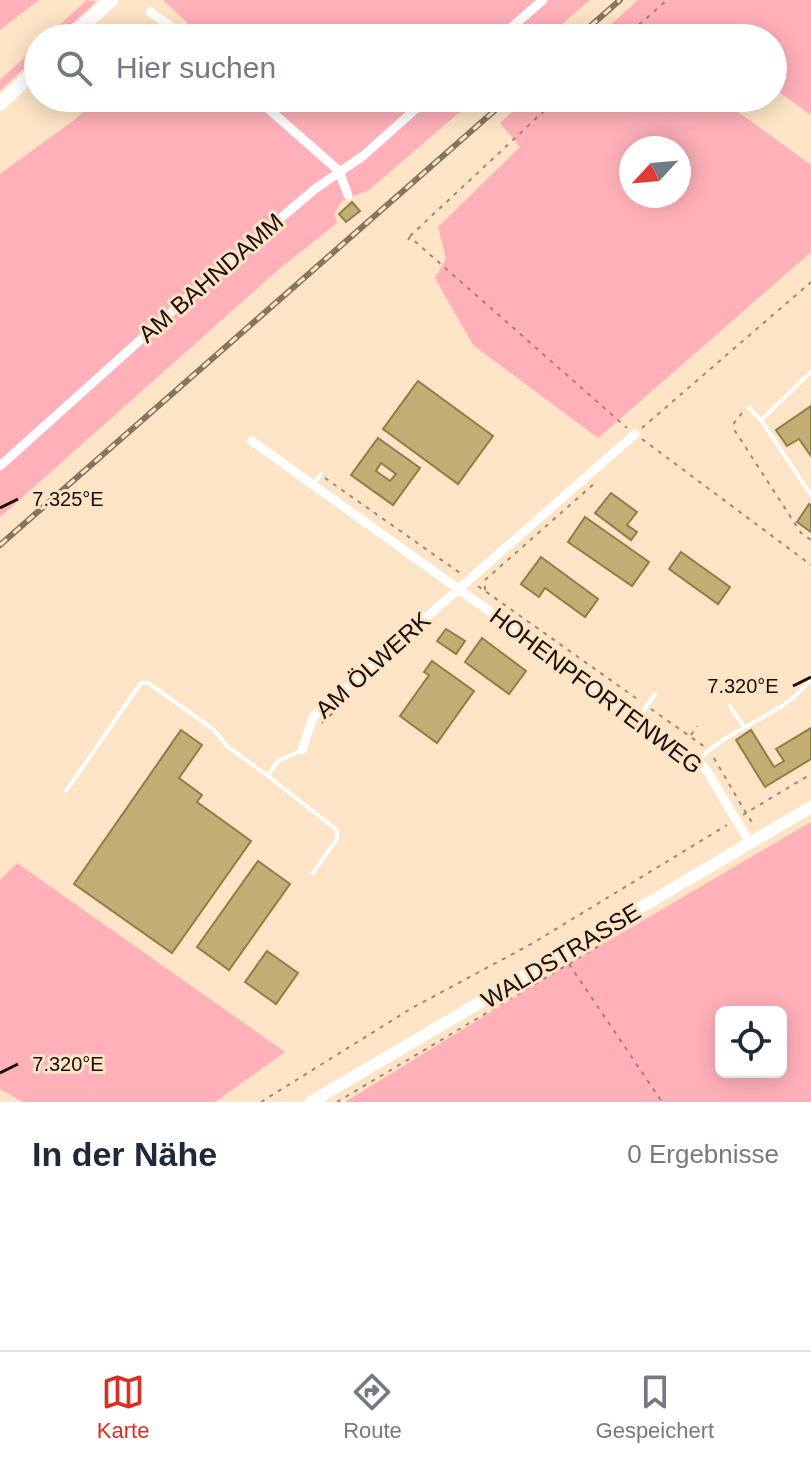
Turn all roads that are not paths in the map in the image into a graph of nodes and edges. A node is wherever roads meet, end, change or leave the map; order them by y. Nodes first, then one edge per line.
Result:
1 (111, 0) edge
2 (543, 0) edge
3 (150, 12) dead end
4 (85, 24) edge
5 (167, 24) edge
6 (515, 24) edge
7 (24, 81) edge
8 (0, 104) edge
9 (272, 112) edge
10 (412, 112) edge
11 (339, 171) junction
12 (348, 195) dead end
13 (811, 372) edge
14 (749, 408) road end
15 (761, 420) junction
16 (635, 434) road end
17 (252, 441) dead end
18 (0, 466) edge
19 (321, 474) road end
20 (811, 481) edge
21 (313, 485) junction
22 (804, 485) junction
23 (811, 495) edge
24 (457, 588) junction
25 (811, 679) edge
26 (655, 694) dead end
27 (730, 706) dead end
28 (638, 718) junction
29 (744, 727) junction
30 (302, 750) joint
31 (698, 761) junction
32 (268, 776) junction
33 (66, 791) dead end
34 (811, 807) edge
35 (756, 840) junction
36 (313, 873) dead end
37 (311, 1102) edge

1 - 4 main road
2 - 6 street
3 - 5 street
7 - 8 main road
9 - 11 street
10 - 11 street, AM BAHNDAMM
11 - 12 street
11 - 18 street, AM BAHNDAMM
13 - 15 lane
14 - 15 lane
15 - 22 lane
16 - 24 street
17 - 21 street, HOHENPFORTENWEG
19 - 21 lane
20 - 22 lane
21 - 24 street, HOHENPFORTENWEG
22 - 23 lane
24 - 28 street, HOHENPFORTENWEG
24 - 30 street, AM ÖLWERK
25 - 29 lane
26 - 28 lane
27 - 29 lane
28 - 31 street, HOHENPFORTENWEG
29 - 31 lane
30 - 32 lane
31 - 35 street, HOHENPFORTENWEG
32 - 33 lane
32 - 36 lane
34 - 35 street, WALDSTRASSE
35 - 37 street, WALDSTRASSE

